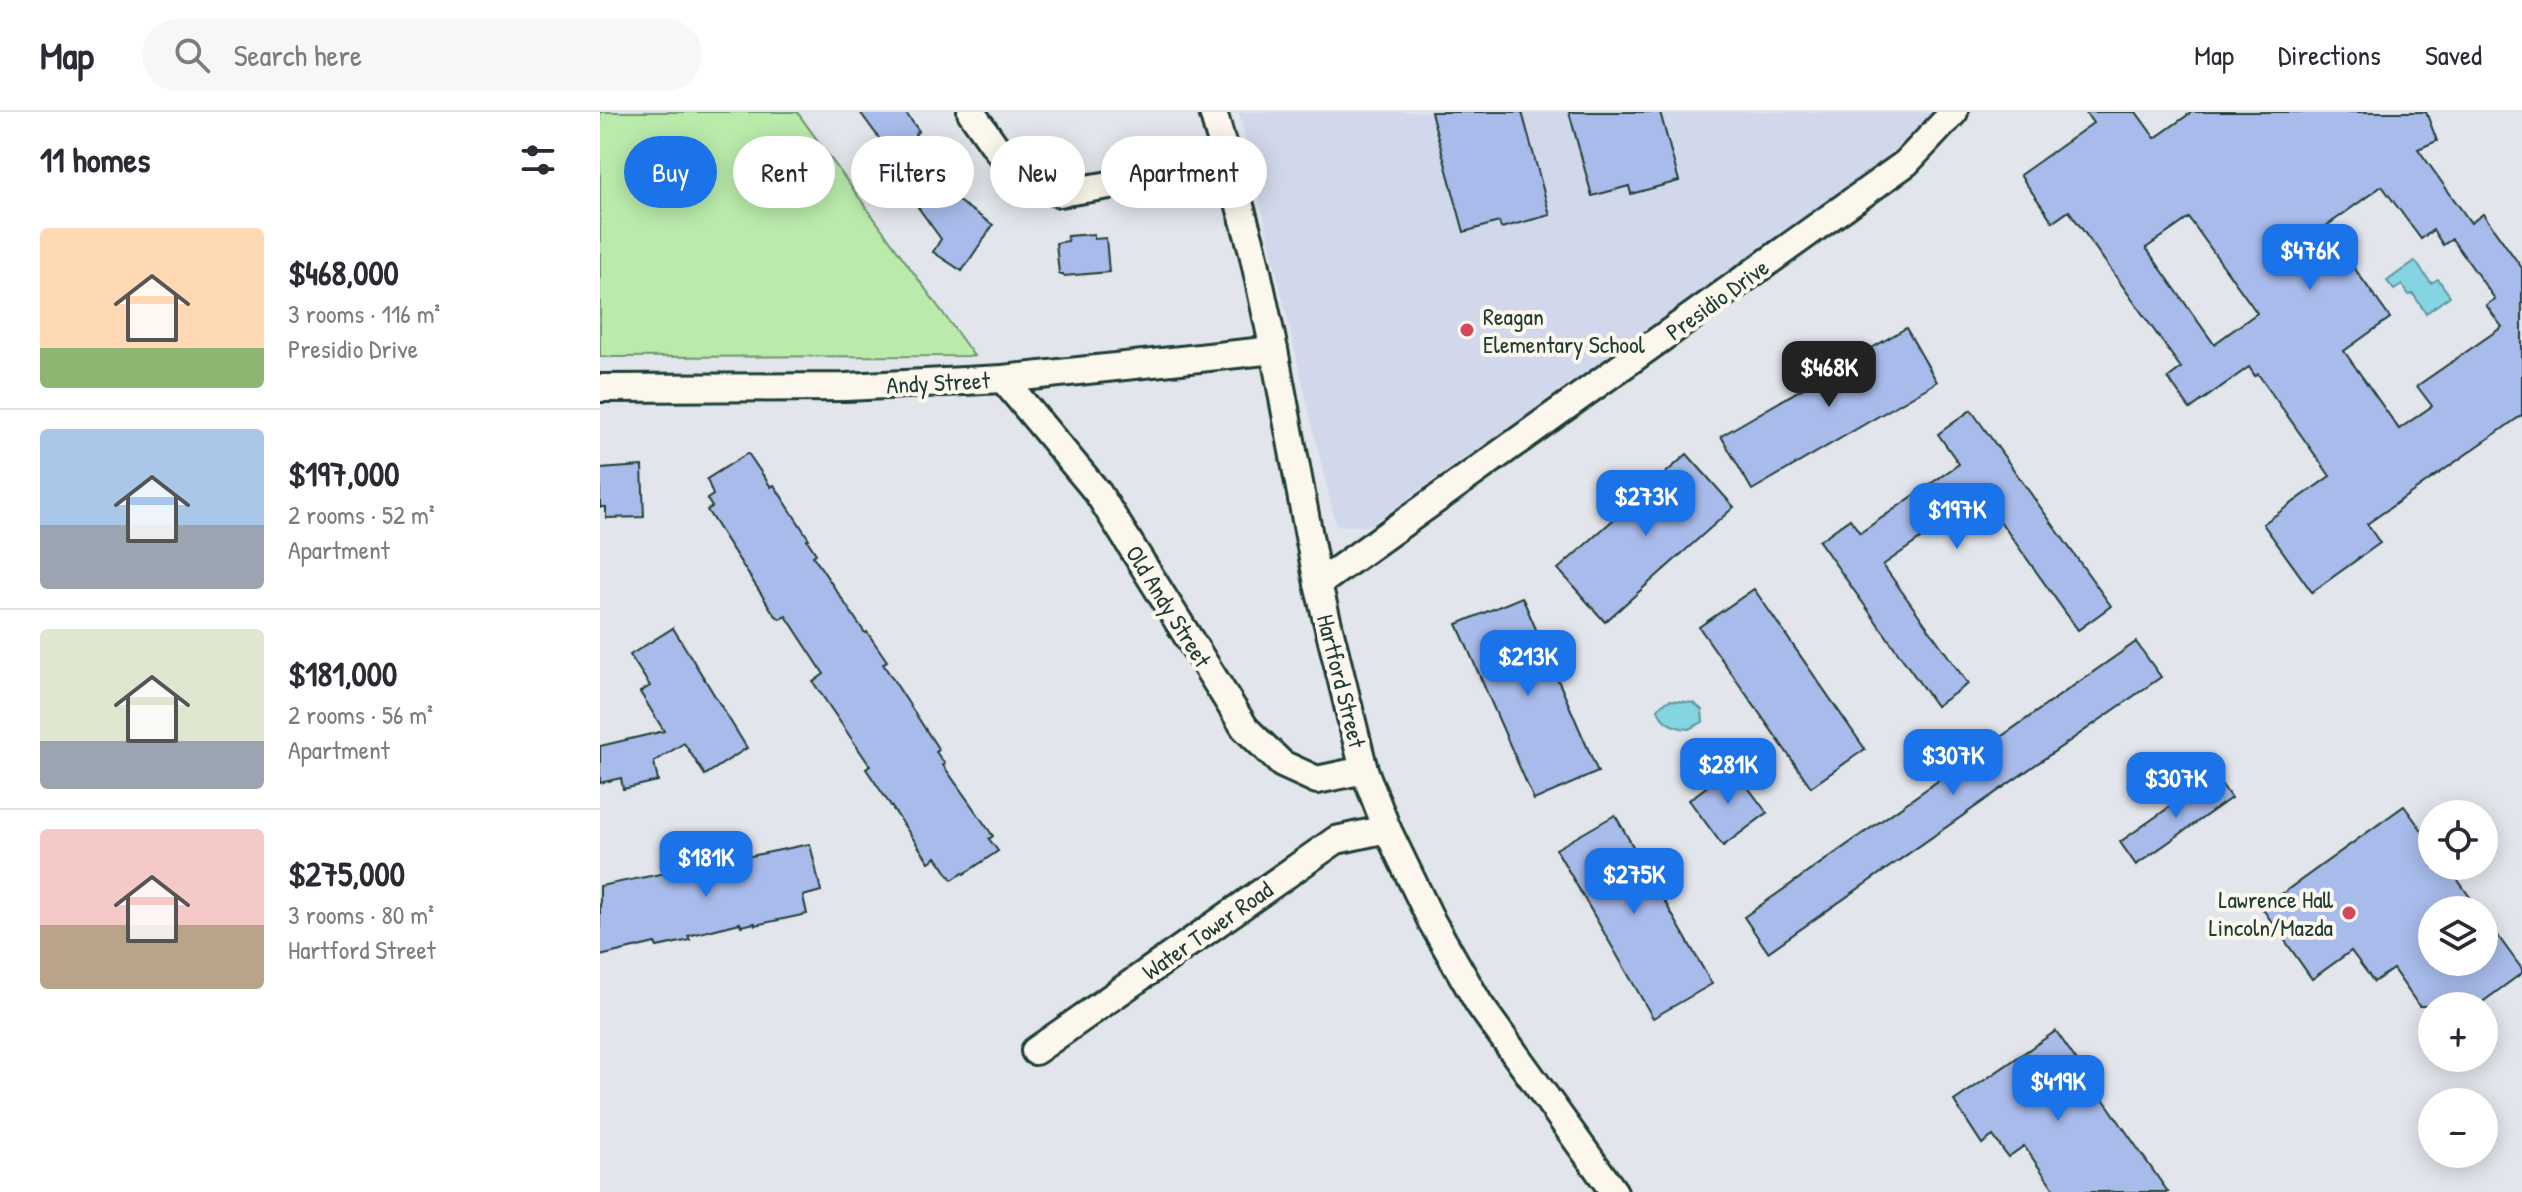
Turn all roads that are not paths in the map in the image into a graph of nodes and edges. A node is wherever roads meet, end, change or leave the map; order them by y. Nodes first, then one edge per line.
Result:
1 (971, 112) edge
2 (1213, 112) edge
3 (1952, 114) edge
4 (1220, 136) edge
5 (1101, 186) edge
6 (1240, 208) edge
7 (1274, 350) junction
8 (1003, 379) junction
9 (600, 388) edge
10 (1318, 584) junction
11 (1364, 770) junction
12 (1387, 829) junction
13 (1035, 1051) dead end
14 (1614, 1192) edge

1 - 5 street
2 - 4 street, Hartford Street
3 - 10 street, Presidio Drive
6 - 7 street, Hartford Street
7 - 8 street, Andy Street
7 - 10 street, Hartford Street
8 - 9 street, Andy Street
8 - 11 street, Old Andy Street
10 - 11 street, Hartford Street
11 - 12 street, Hartford Street
12 - 13 street, Water Tower Road
12 - 14 street, Hartford Street

